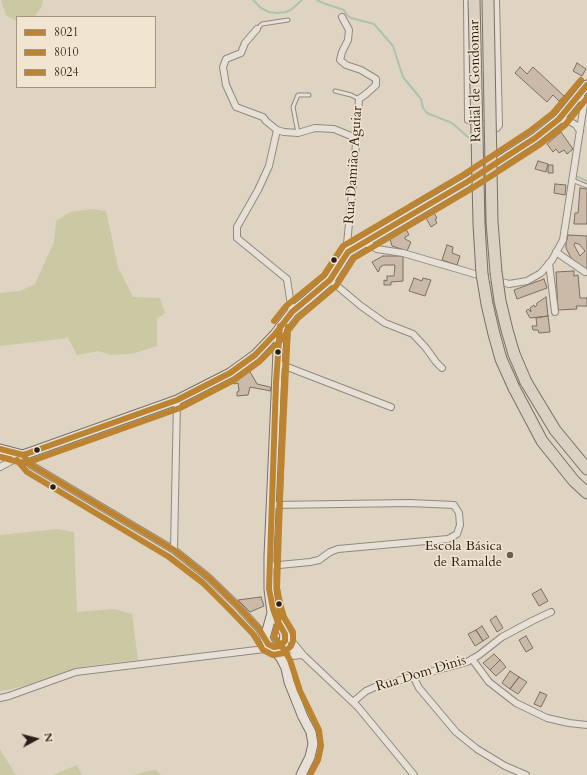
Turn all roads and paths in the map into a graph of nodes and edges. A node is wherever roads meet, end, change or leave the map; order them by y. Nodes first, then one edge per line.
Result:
1 (467, 0) edge
2 (474, 0) edge
3 (488, 0) edge
4 (496, 0) edge
5 (342, 17) dead end
6 (288, 20) dead end
7 (256, 29) joint
8 (587, 85) edge
9 (335, 91) dead end
10 (308, 95) dead end
11 (580, 95) junction
12 (359, 99) junction
13 (559, 119) junction
14 (277, 130) junction
15 (580, 131) junction
16 (298, 133) junction
17 (356, 138) junction
18 (572, 180) junction
19 (587, 186) edge
20 (364, 242) junction
21 (348, 252) junction
22 (556, 252) junction
23 (549, 263) junction
24 (586, 272) edge
25 (330, 280) junction
26 (292, 312) junction
27 (555, 312) dead end
28 (280, 326) junction
29 (277, 363) junction
30 (442, 368) dead end
31 (177, 400) junction
32 (391, 407) dead end
33 (0, 449) edge
34 (23, 455) junction
35 (0, 466) edge
36 (587, 469) edge
37 (587, 493) edge
38 (271, 505) junction
39 (174, 550) junction
40 (269, 566) junction
41 (271, 600) junction
42 (552, 612) dead end
43 (284, 631) junction
44 (268, 642) junction
45 (304, 656) junction
46 (472, 659) junction
47 (286, 668) junction
48 (413, 676) junction
49 (0, 698) edge
50 (353, 702) junction
51 (587, 725) edge
52 (301, 775) edge
53 (414, 775) edge
54 (526, 775) edge

1 - 4 street
2 - 37 highway, Radial de Gondomar, bridge
3 - 36 highway, Radial de Gondomar, bridge
5 - 12 street, Rua Damião Aguiar
6 - 7 lane
7 - 14 street
8 - 11 main road
9 - 12 lane
10 - 16 lane
11 - 13 main road
11 - 15 street
12 - 17 street, Rua Damião Aguiar
13 - 15 street
13 - 20 main road
14 - 16 street
14 - 26 street
15 - 18 street
16 - 17 street
17 - 21 street, Rua Damião Aguiar
18 - 19 lane
18 - 22 street
20 - 21 main road
20 - 23 street
21 - 25 main road
22 - 23 street
22 - 24 street
23 - 27 street
25 - 26 main road
25 - 30 street
26 - 28 main road
28 - 29 main road
28 - 31 main road
29 - 32 street
29 - 38 main road
31 - 34 main road
31 - 39 street
33 - 34 main road
34 - 35 street
34 - 39 street
38 - 40 main road
38 - 40 street
39 - 44 street
40 - 41 main road
41 - 43 main road
41 - 44 main road
42 - 46 street, Rua Dom Dinis
43 - 44 main road
43 - 44 main road
43 - 45 street
44 - 45 street
44 - 47 main road
44 - 47 main road
44 - 49 street
45 - 47 street
45 - 50 street
46 - 48 street, Rua Dom Dinis
46 - 51 street
47 - 52 main road
48 - 50 street, Rua Dom Dinis
48 - 54 street
50 - 53 street

